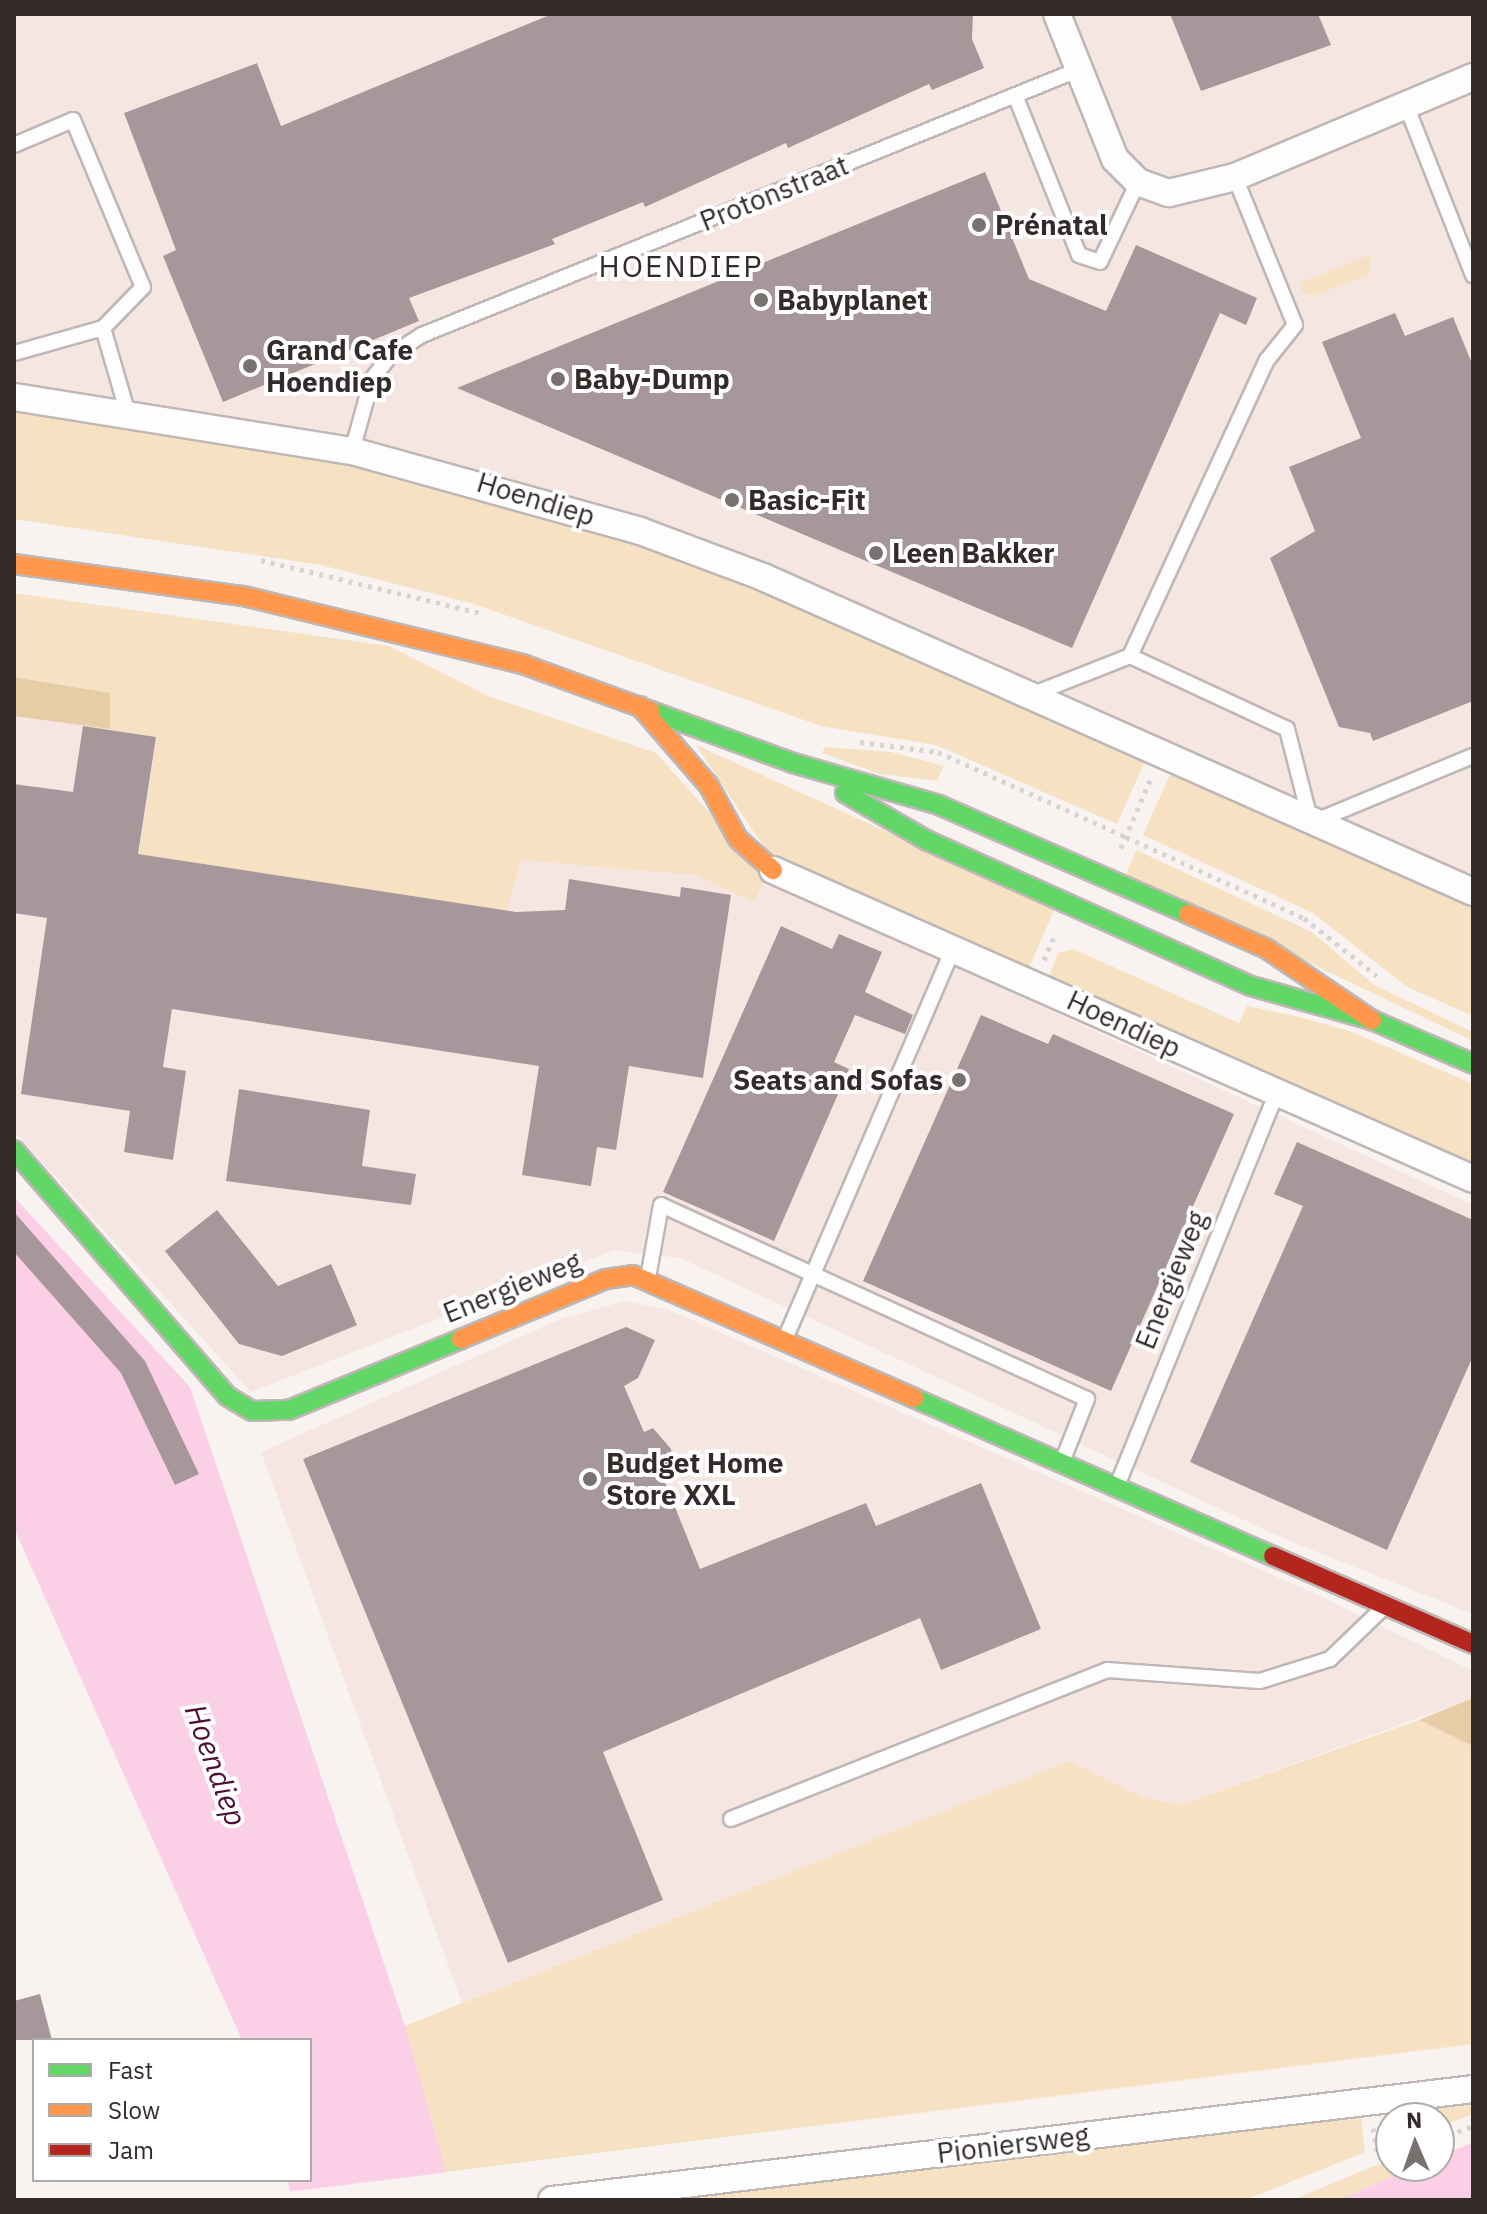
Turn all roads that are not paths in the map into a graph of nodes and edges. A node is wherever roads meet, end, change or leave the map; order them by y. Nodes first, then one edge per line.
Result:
1 (1057, 14) edge
2 (1080, 69) junction
3 (1473, 77) edge
4 (1015, 95) junction
5 (1406, 105) junction
6 (14, 145) edge
7 (1235, 177) junction
8 (1138, 182) junction
9 (1473, 275) edge
10 (103, 328) junction
11 (14, 353) edge
12 (14, 397) edge
13 (128, 414) junction
14 (352, 451) junction
15 (14, 564) edge
16 (1130, 656) junction
17 (1031, 695) junction
18 (640, 706) junction
19 (1473, 756) edge
20 (793, 763) junction
21 (1311, 823) junction
22 (773, 870) joint
23 (1473, 892) edge
24 (954, 947) junction
25 (1372, 1020) junction
26 (1473, 1064) edge
27 (1276, 1094) junction
28 (14, 1150) edge
29 (1473, 1179) edge
30 (813, 1273) junction
31 (648, 1278) junction
32 (785, 1339) junction
33 (1062, 1462) junction
34 (1117, 1487) junction
35 (1386, 1606) junction
36 (1473, 1644) edge
37 (731, 1819) dead end
38 (1473, 2089) edge
39 (552, 2200) edge

1 - 2 street
2 - 4 lane, Protonstraat
2 - 8 street
3 - 5 street
4 - 8 lane
4 - 14 lane, Protonstraat
5 - 7 street
5 - 9 lane
6 - 10 lane
7 - 8 street
7 - 16 lane
10 - 11 lane
10 - 13 lane
12 - 13 street, Hoendiep
13 - 14 street, Hoendiep
14 - 17 street, Hoendiep
15 - 18 main road
16 - 17 lane
16 - 21 lane
17 - 21 street, Hoendiep
18 - 20 main road
18 - 22 main road
19 - 21 lane
20 - 25 main road
20 - 25 main road
21 - 23 street, Hoendiep
22 - 24 street, Hoendiep
24 - 27 street, Hoendiep
24 - 30 lane
25 - 26 main road
27 - 29 street, Hoendiep
27 - 34 lane, Energieweg
28 - 31 main road, Energieweg
30 - 31 lane
30 - 32 lane
30 - 33 lane
31 - 32 main road, Energieweg
32 - 33 main road, Energieweg
33 - 34 main road, Energieweg
34 - 35 main road, Energieweg
35 - 36 main road, Energieweg
35 - 37 lane
38 - 39 street, Pioniersweg

